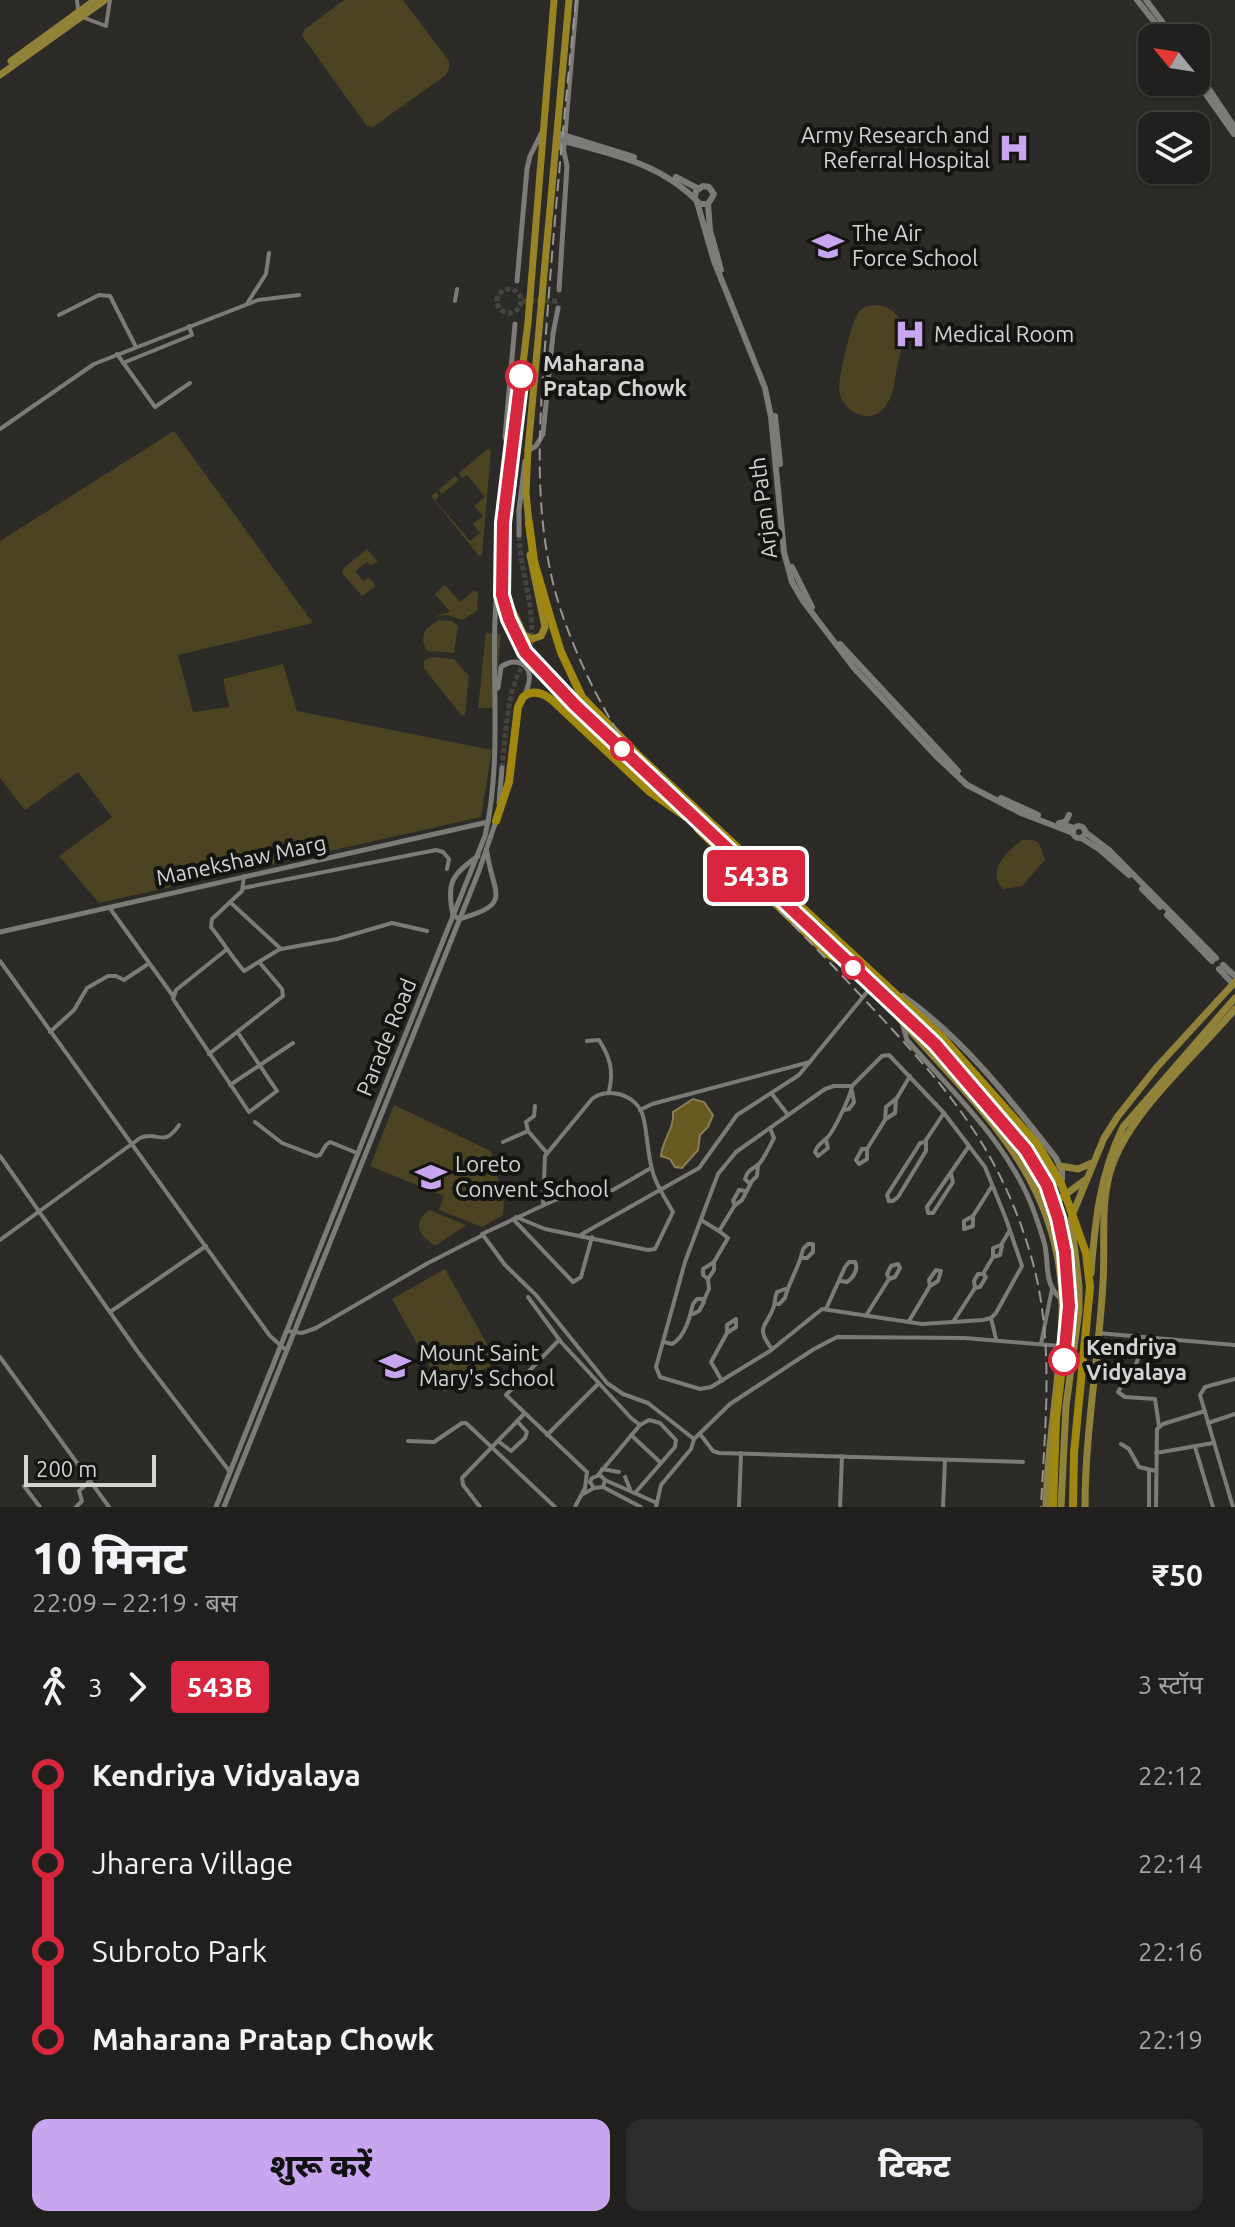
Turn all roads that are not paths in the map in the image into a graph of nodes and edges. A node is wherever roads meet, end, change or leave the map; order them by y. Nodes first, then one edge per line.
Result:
1 (77, 0) edge
2 (95, 0) edge
3 (108, 0) edge
4 (554, 0) edge
5 (569, 0) edge
6 (577, 0) edge
7 (1137, 0) edge
8 (1146, 0) edge
9 (80, 15) junction
10 (1156, 24) edge
11 (1164, 24) edge
12 (0, 72) edge
13 (1210, 92) edge
14 (1208, 96) edge
15 (542, 131) junction
16 (1235, 132) edge
17 (560, 138) junction
18 (1235, 143) edge
19 (697, 188) junction
20 (696, 199) junction
21 (708, 204) junction
22 (269, 253) dead end
23 (517, 281) dead end
24 (457, 289) dead end
25 (559, 290) dead end
26 (299, 295) dead end
27 (455, 301) dead end
28 (246, 304) junction
29 (558, 308) dead end
30 (59, 315) dead end
31 (515, 324) dead end
32 (189, 326) junction
33 (136, 347) junction
34 (117, 354) junction
35 (123, 363) junction
36 (190, 383) dead end
37 (0, 429) edge
38 (528, 450) junction
39 (511, 457) junction
40 (529, 526) junction
41 (519, 535) tunnel mouth
42 (501, 562) junction
43 (502, 588) junction
44 (536, 664) joint
45 (525, 695) junction
46 (495, 708) junction
47 (502, 768) tunnel mouth
48 (1069, 815) dead end
49 (492, 822) junction
50 (1060, 823) junction
51 (1073, 831) junction
52 (1083, 835) junction
53 (487, 851) junction
54 (479, 855) junction
55 (447, 869) dead end
56 (244, 876) junction
57 (243, 888) junction
58 (230, 902) junction
59 (108, 906) junction
60 (456, 917) junction
61 (427, 931) dead end
62 (0, 932) edge
63 (280, 949) junction
64 (226, 950) junction
65 (1214, 960) dead end
66 (0, 961) edge
67 (260, 963) junction
68 (148, 964) junction
69 (852, 966) junction
70 (1221, 967) dead end
71 (1234, 981) edge
72 (876, 983) junction
73 (173, 996) junction
74 (1235, 998) edge
75 (1235, 1009) edge
76 (902, 1021) junction
77 (50, 1032) junction
78 (238, 1033) junction
79 (587, 1041) dead end
80 (293, 1043) dead end
81 (209, 1054) junction
82 (396, 1057) junction
83 (403, 1060) junction
84 (810, 1062) junction
85 (260, 1065) junction
86 (910, 1076) junction
87 (230, 1085) junction
88 (852, 1089) junction
89 (609, 1091) junction
90 (772, 1094) junction
91 (896, 1100) junction
92 (535, 1106) dead end
93 (640, 1110) junction
94 (944, 1113) junction
95 (788, 1115) junction
96 (885, 1119) junction
97 (255, 1122) dead end
98 (179, 1125) dead end
99 (770, 1128) junction
100 (528, 1131) junction
101 (826, 1140) dead end
102 (503, 1142) dead end
103 (926, 1142) junction
104 (132, 1144) junction
105 (969, 1146) junction
106 (867, 1149) dead end
107 (357, 1153) junction
108 (547, 1153) junction
109 (0, 1156) edge
110 (1094, 1162) junction
111 (758, 1165) junction
112 (1060, 1166) junction
113 (651, 1167) junction
114 (951, 1174) junction
115 (1088, 1177) junction
116 (751, 1183) junction
117 (993, 1184) junction
118 (661, 1191) junction
119 (745, 1191) junction
120 (1039, 1196) junction
121 (543, 1204) junction
122 (735, 1205) junction
123 (1045, 1209) junction
124 (40, 1211) junction
125 (973, 1216) dead end
126 (514, 1218) junction
127 (701, 1220) junction
128 (1010, 1230) junction
129 (719, 1231) junction
130 (480, 1235) junction
131 (581, 1235) junction
132 (592, 1237) junction
133 (0, 1240) edge
134 (206, 1246) junction
135 (803, 1258) dead end
136 (714, 1262) junction
137 (983, 1274) junction
138 (708, 1279) junction
139 (889, 1279) dead end
140 (841, 1281) junction
141 (930, 1286) dead end
142 (1090, 1287) junction
143 (975, 1288) junction
144 (785, 1289) junction
145 (1052, 1289) junction
146 (528, 1297) dead end
147 (1062, 1300) junction
148 (703, 1302) junction
149 (775, 1304) junction
150 (826, 1309) junction
151 (110, 1312) junction
152 (693, 1314) junction
153 (866, 1315) junction
154 (991, 1318) junction
155 (909, 1321) junction
156 (953, 1323) junction
157 (290, 1332) junction
158 (727, 1333) dead end
159 (1098, 1333) junction
160 (1143, 1337) junction
161 (559, 1340) junction
162 (996, 1340) junction
163 (664, 1342) junction
164 (1041, 1344) junction
165 (1235, 1345) edge
166 (1060, 1346) junction
167 (283, 1348) junction
168 (772, 1350) junction
169 (0, 1357) edge
170 (1235, 1379) edge
171 (722, 1381) junction
172 (598, 1384) junction
173 (1205, 1411) junction
174 (524, 1414) junction
175 (1235, 1414) edge
176 (517, 1421) junction
177 (1208, 1423) junction
178 (640, 1425) junction
179 (1159, 1427) junction
180 (700, 1434) junction
181 (547, 1435) junction
182 (631, 1435) junction
183 (694, 1439) junction
184 (408, 1441) dead end
185 (498, 1441) junction
186 (1214, 1443) junction
187 (1121, 1444) dead end
188 (493, 1447) junction
189 (1195, 1447) junction
190 (741, 1453) junction
191 (1156, 1453) junction
192 (842, 1456) junction
193 (945, 1460) junction
194 (1023, 1462) dead end
195 (661, 1463) junction
196 (602, 1469) junction
197 (1149, 1470) junction
198 (1156, 1471) junction
199 (230, 1472) junction
200 (619, 1472) dead end
201 (593, 1475) junction
202 (625, 1477) dead end
203 (605, 1480) junction
204 (90, 1481) junction
205 (591, 1484) junction
206 (24, 1486) dead end
207 (603, 1487) junction
208 (633, 1492) junction
209 (582, 1494) junction
210 (547, 1500) junction
211 (656, 1505) edge
212 (575, 1506) edge
213 (40, 1507) edge
214 (76, 1507) edge
215 (109, 1507) edge
216 (216, 1507) edge
217 (224, 1507) edge
218 (480, 1507) edge
219 (541, 1507) edge
220 (555, 1507) edge
221 (641, 1507) edge
222 (739, 1507) edge
223 (840, 1507) edge
224 (943, 1507) edge
225 (1046, 1507) edge
226 (1053, 1507) edge
227 (1061, 1507) edge
228 (1073, 1507) edge
229 (1085, 1507) edge
230 (1149, 1507) edge
231 (1156, 1507) edge
232 (1213, 1507) edge
233 (1233, 1507) edge

1 - 9 street
2 - 9 main road
3 - 9 main road
3 - 9 street
4 - 15 highway
5 - 17 highway
6 - 17 street
7 - 10 main road
8 - 11 main road
9 - 12 main road
13 - 16 main road
14 - 16 main road
15 - 23 street
15 - 39 highway
16 - 18 main road
17 - 19 main road
17 - 20 main road
17 - 25 street
17 - 38 highway
19 - 20 main road
19 - 21 main road
20 - 21 main road
20 - 51 main road, Arjan Path
21 - 50 main road, Arjan Path
22 - 28 street
24 - 27 street
26 - 28 street
28 - 32 street
29 - 38 street
30 - 33 street
31 - 39 street
32 - 33 street
32 - 35 street
33 - 34 street
34 - 35 street
34 - 37 street
35 - 36 street
38 - 40 highway
38 - 41 street
39 - 42 highway
40 - 43 highway
40 - 72 highway
42 - 43 highway
42 - 46 street, Parade Road
43 - 44 highway
44 - 69 highway
45 - 46 street
45 - 49 highway
45 - 69 highway
46 - 49 street, Parade Road
47 - 49 street, Parade Road
48 - 50 main road
49 - 53 street, Parade Road
49 - 54 street, Parade Road
49 - 56 street, Manekshaw Marg
50 - 51 main road, Arjan Path
51 - 52 main road
51 - 52 main road
52 - 65 main road
53 - 60 street, Parade Road
53 - 60 street
54 - 60 street, Parade Road
54 - 60 street
55 - 57 street
56 - 57 street
56 - 59 street, Manekshaw Marg
57 - 58 street
58 - 63 street
58 - 64 street
59 - 62 street, Manekshaw Marg
59 - 68 street
60 - 82 street, Parade Road
60 - 83 street, Parade Road
61 - 63 street
63 - 67 street
64 - 67 street
64 - 73 street
66 - 77 street
67 - 78 street
68 - 73 street
68 - 77 street
69 - 72 highway
70 - 71 main road
71 - 110 main road
72 - 76 main road
72 - 84 street
72 - 112 main road
72 - 142 highway
72 - 226 highway
73 - 81 street
74 - 142 main road
75 - 159 main road
76 - 120 main road
76 - 145 street
77 - 104 street
78 - 81 street
78 - 85 street
79 - 89 street
80 - 85 street
81 - 87 street
82 - 83 street
82 - 107 street, Parade Road
83 - 157 street, Parade Road
84 - 90 street
84 - 93 street
85 - 87 street
85 - 87 street
86 - 88 street
86 - 91 street
86 - 94 street
88 - 95 street
88 - 101 street
89 - 93 street
89 - 108 street
90 - 95 street
90 - 118 street
91 - 96 street
91 - 96 street
92 - 100 street
93 - 113 street
94 - 103 street
94 - 105 street
95 - 99 street
96 - 106 street
97 - 107 street
98 - 104 street
99 - 111 street
99 - 127 street
100 - 102 street
100 - 108 street
103 - 103 street
104 - 124 street
104 - 134 street
105 - 114 street
105 - 117 street
107 - 157 street, Parade Road
108 - 121 street
109 - 124 street
110 - 112 main road
110 - 115 main road
111 - 116 street
111 - 116 street
112 - 120 main road
113 - 118 street
113 - 121 street
114 - 114 street
115 - 123 main road
115 - 227 main road
116 - 119 street
117 - 125 street
117 - 128 street
118 - 131 street
118 - 132 street
119 - 122 street
119 - 122 street
120 - 123 main road
121 - 126 street
122 - 129 street
123 - 147 main road
124 - 133 street
124 - 151 street
126 - 130 street
126 - 131 street
126 - 132 street
127 - 129 street
127 - 163 street
128 - 137 street
128 - 154 street
129 - 136 street
130 - 157 street
130 - 183 street
131 - 132 street
134 - 151 street
134 - 167 street
135 - 144 street
136 - 138 street
136 - 138 street
137 - 143 street
137 - 143 street
138 - 148 street
139 - 153 street
140 - 140 street
140 - 150 street
141 - 155 street
142 - 228 highway
143 - 156 street
144 - 149 street
144 - 149 street
145 - 147 street
145 - 164 street
146 - 161 street
147 - 166 main road
148 - 152 street
148 - 152 street
149 - 168 street
150 - 153 street
150 - 168 street
151 - 199 street
152 - 163 street
153 - 155 street
154 - 156 street
154 - 162 street
155 - 156 street
157 - 167 street, Parade Road
158 - 171 street
159 - 160 street
159 - 229 main road
160 - 165 street
160 - 179 street
161 - 172 street
161 - 174 street
162 - 164 street
162 - 180 street
163 - 171 street
164 - 166 street
166 - 225 main road
167 - 199 street, Parade Road
167 - 217 street, Parade Road
168 - 171 street
169 - 204 street
170 - 173 street
172 - 178 street
172 - 181 street
173 - 177 street
173 - 179 street
174 - 176 street
174 - 181 street
175 - 177 street
176 - 185 street
176 - 185 street
177 - 186 street
178 - 182 street
178 - 195 street
179 - 191 street
180 - 183 street
180 - 190 street
181 - 201 street
182 - 195 street
182 - 196 street
183 - 211 street
184 - 188 street
185 - 188 street
186 - 189 street
186 - 233 street
187 - 197 street
188 - 210 street
188 - 218 street
189 - 191 street
189 - 232 street
190 - 192 street
190 - 222 street
191 - 198 street
192 - 193 street
192 - 223 street
193 - 194 street
193 - 224 street
195 - 208 street
196 - 200 street
196 - 201 street
197 - 198 street
197 - 230 street
198 - 231 street
199 - 216 street, Parade Road
201 - 203 street
201 - 205 street
202 - 208 street
203 - 207 street
203 - 208 street
204 - 214 street
204 - 215 street
205 - 207 street
205 - 209 street
205 - 209 street
206 - 213 street
207 - 221 street
208 - 211 street
209 - 212 street
210 - 219 street
210 - 220 street

